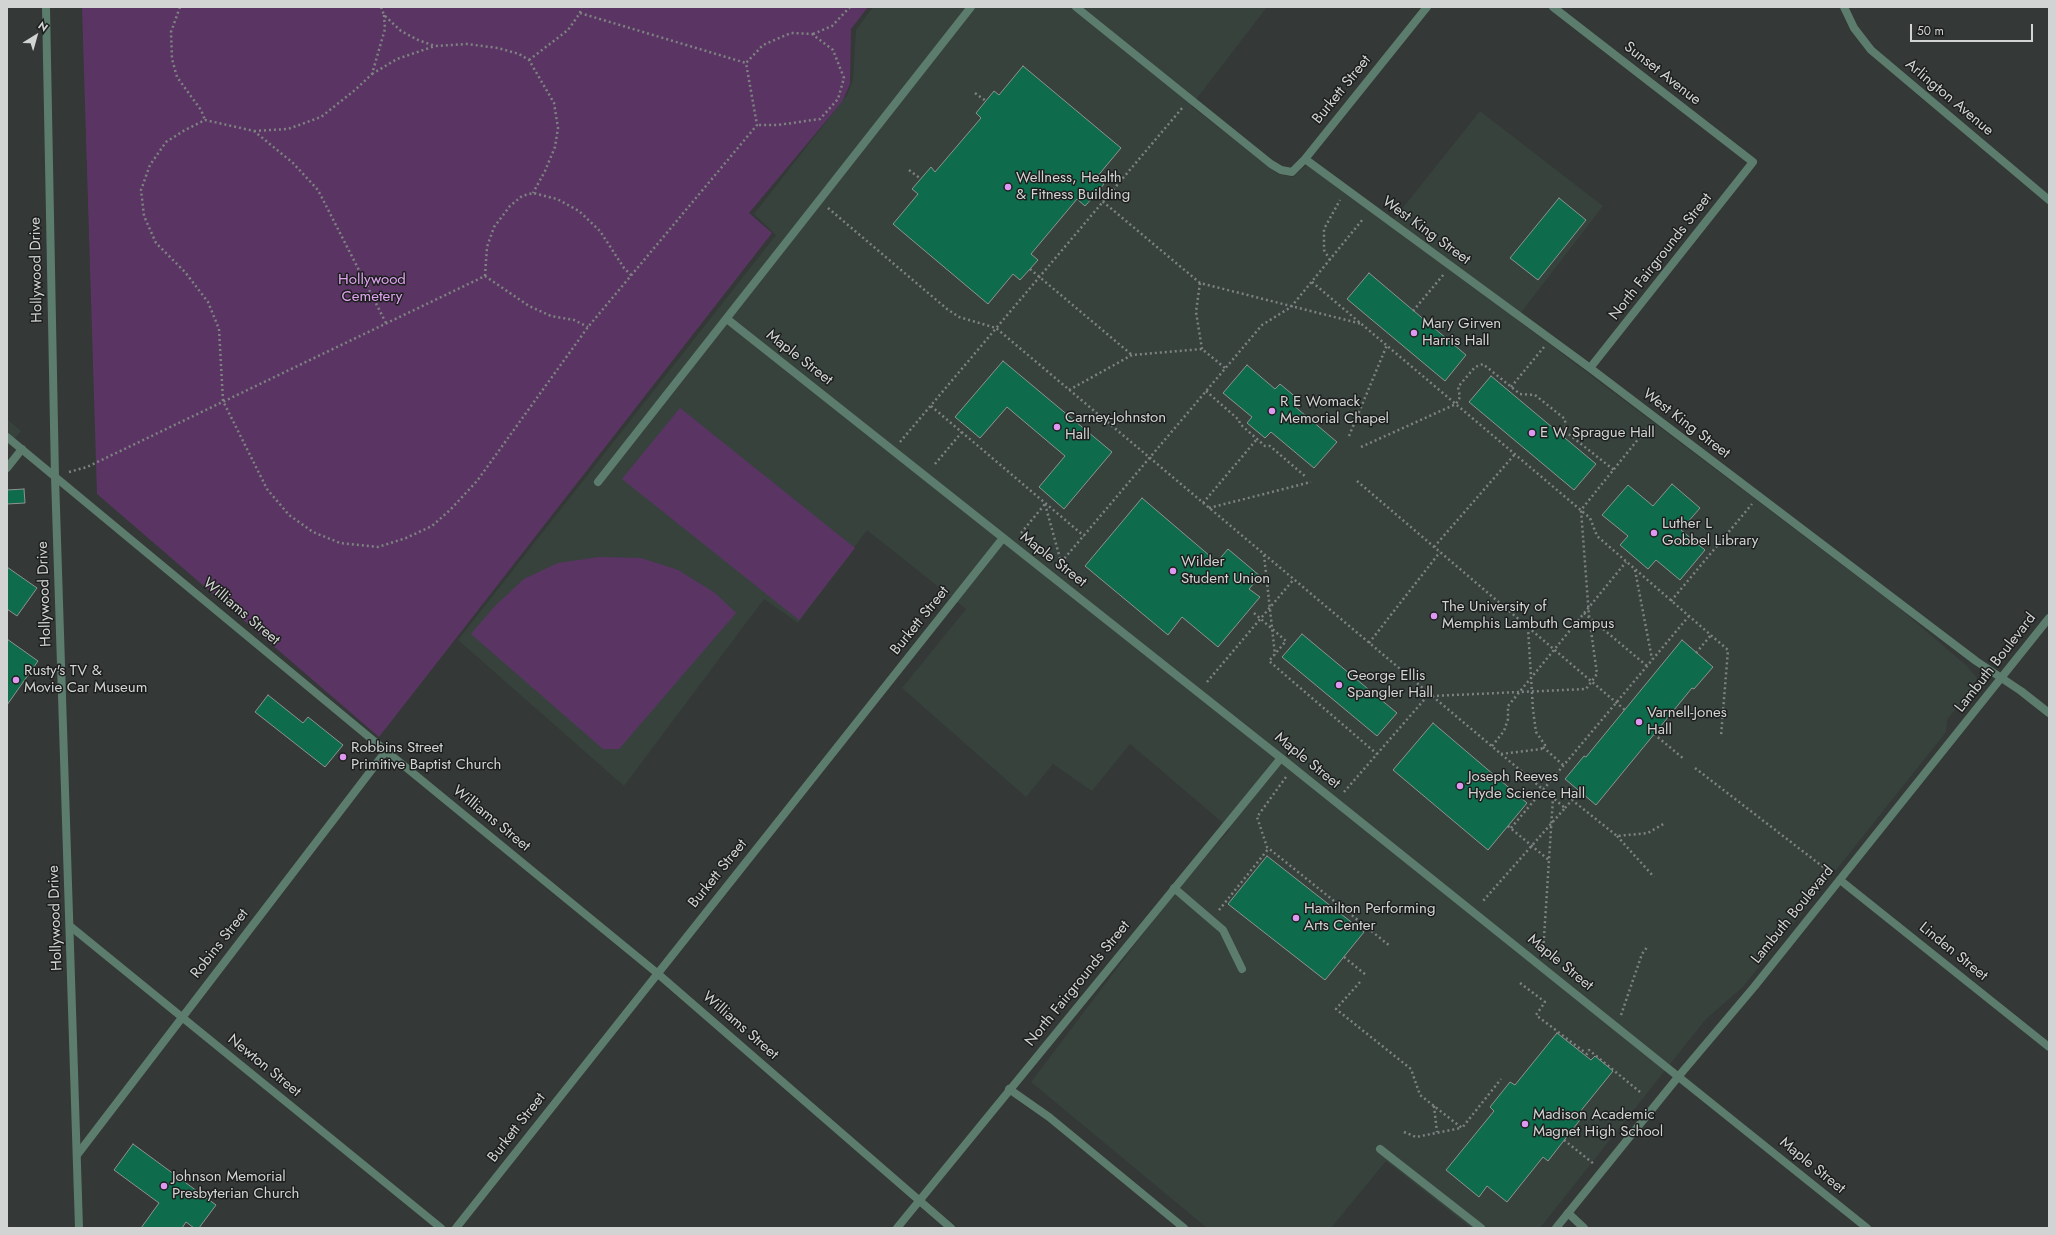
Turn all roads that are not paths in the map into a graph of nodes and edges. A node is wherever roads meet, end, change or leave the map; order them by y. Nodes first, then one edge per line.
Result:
1 (46, 7) edge
2 (971, 7) edge
3 (1076, 7) edge
4 (1427, 7) edge
5 (1553, 7) edge
6 (1844, 7) edge
7 (1305, 159) junction
8 (1754, 162) joint
9 (2049, 200) edge
10 (727, 319) junction
11 (1590, 368) junction
12 (7, 436) edge
13 (22, 449) junction
14 (7, 468) edge
15 (55, 477) junction
16 (598, 482) dead end
17 (1003, 538) junction
18 (2049, 618) edge
19 (2000, 679) junction
20 (2049, 713) edge
21 (386, 751) junction
22 (1281, 758) junction
23 (1840, 880) junction
24 (1174, 888) junction
25 (70, 926) junction
26 (1242, 969) dead end
27 (657, 973) junction
28 (181, 1016) junction
29 (2049, 1047) edge
30 (1678, 1077) junction
31 (1009, 1089) junction
32 (1380, 1149) dead end
33 (77, 1155) junction
34 (920, 1199) junction
35 (1568, 1213) junction
36 (79, 1228) edge
37 (441, 1228) edge
38 (456, 1228) edge
39 (897, 1228) edge
40 (951, 1228) edge
41 (1184, 1228) edge
42 (1481, 1228) edge
43 (1556, 1228) edge
44 (1584, 1228) edge
45 (1867, 1228) edge

1 - 15 street, Hollywood Drive
2 - 10 street
3 - 7 street, Burkett Street
4 - 7 street, Burkett Street
5 - 8 street, Sunset Avenue
6 - 9 street, Arlington Avenue
7 - 11 street, West King Street
8 - 11 street, North Fairgrounds Street
10 - 16 street
10 - 17 street, Maple Street
11 - 19 street, West King Street
12 - 13 street, Williams Street
13 - 14 street
13 - 15 street, Williams Street
15 - 21 street, Williams Street
15 - 25 street, Hollywood Drive
17 - 22 street, Maple Street
17 - 27 street, Burkett Street
18 - 19 street, Lambuth Boulevard
19 - 20 street, West King Street
19 - 23 street, Lambuth Boulevard
21 - 27 street, Williams Street
21 - 28 street, Robins Street
22 - 24 street, North Fairgrounds Street
22 - 30 street, Maple Street
23 - 29 street, Linden Street
23 - 30 street, Lambuth Boulevard
24 - 26 street
24 - 31 street, North Fairgrounds Street
25 - 28 street, Newton Street
25 - 33 street, Hollywood Drive
27 - 34 street, Williams Street
27 - 38 street, Burkett Street
28 - 33 street, Robins Street
28 - 37 street, Newton Street
30 - 35 street, Lambuth Boulevard
30 - 45 street, Maple Street
31 - 34 street, North Fairgrounds Street
31 - 41 street
32 - 42 street
33 - 36 street, Hollywood Drive
34 - 39 street, North Fairgrounds Street
34 - 40 street, Williams Street
35 - 43 street, Lambuth Boulevard
35 - 44 street

